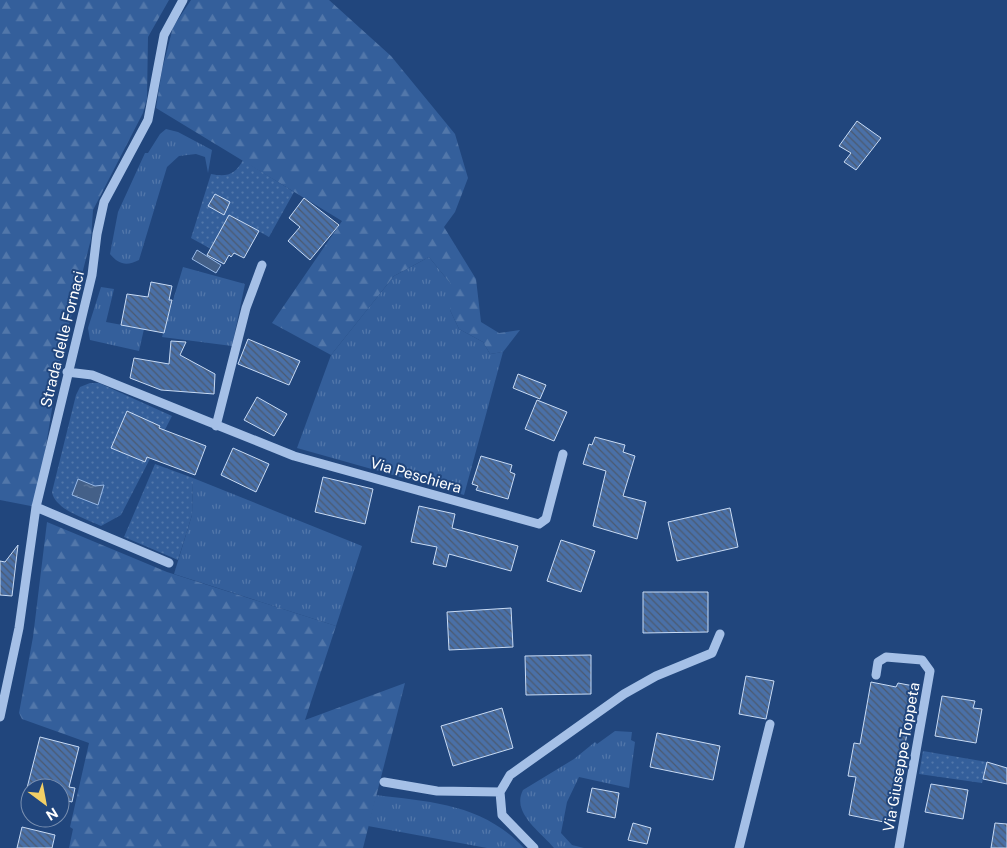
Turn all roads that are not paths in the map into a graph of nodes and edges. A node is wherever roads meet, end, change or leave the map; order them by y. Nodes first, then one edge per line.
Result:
1 (183, 0) edge
2 (262, 265) dead end
3 (67, 372) junction
4 (216, 426) junction
5 (562, 454) dead end
6 (36, 507) junction
7 (169, 563) dead end
8 (720, 634) dead end
9 (876, 675) dead end
10 (2, 697) edge
11 (0, 717) edge
12 (770, 724) dead end
13 (384, 782) dead end
14 (500, 792) junction
15 (534, 848) edge
16 (739, 848) edge
17 (899, 848) edge

1 - 3 street, Strada delle Fornaci
2 - 4 street
3 - 4 street, Via Peschiera
3 - 6 street, Strada delle Fornaci
4 - 5 street, Via Peschiera
6 - 7 street
6 - 10 street, Strada delle Fornaci
8 - 14 street
9 - 17 street, Via Giuseppe Toppeta
10 - 11 street, Strada delle Fornaci
12 - 16 street
13 - 14 street
14 - 15 street

